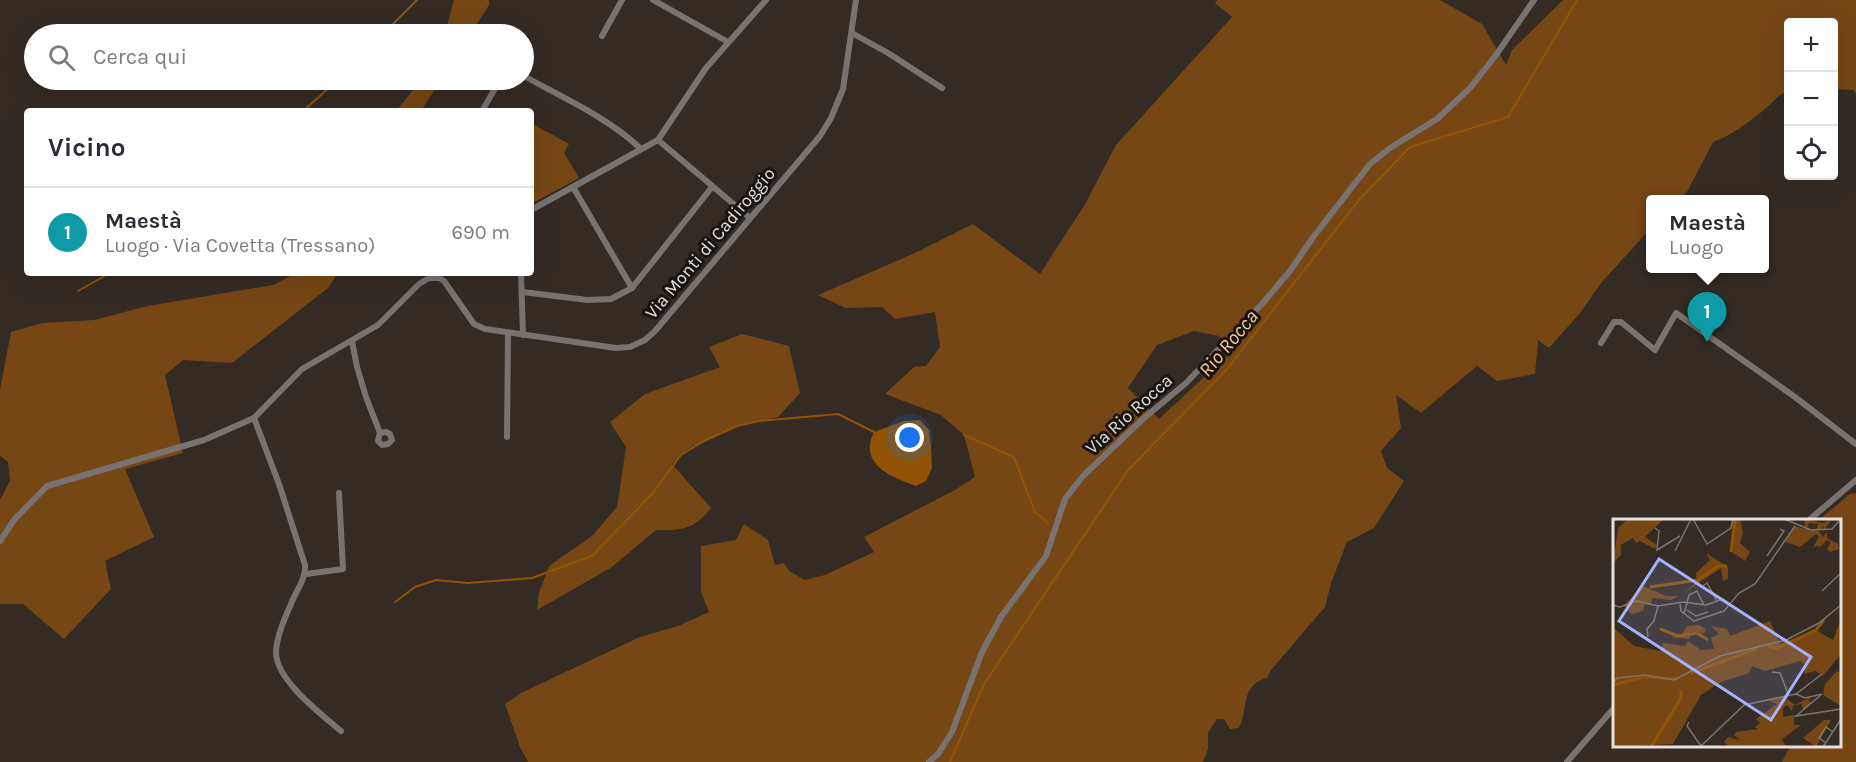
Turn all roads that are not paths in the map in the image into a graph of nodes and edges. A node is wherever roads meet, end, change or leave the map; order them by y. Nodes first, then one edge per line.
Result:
1 (621, 0) edge
2 (653, 0) edge
3 (766, 0) edge
4 (856, 0) edge
5 (1534, 0) edge
6 (852, 33) junction
7 (602, 36) dead end
8 (728, 42) junction
9 (534, 82) edge
10 (942, 88) dead end
11 (494, 90) edge
12 (484, 108) edge
13 (658, 140) junction
14 (641, 149) junction
15 (573, 187) junction
16 (712, 187) junction
17 (534, 208) edge
18 (750, 218) junction
19 (428, 276) edge
20 (432, 276) edge
21 (521, 276) edge
22 (632, 288) junction
23 (523, 292) junction
24 (508, 334) junction
25 (523, 335) junction
26 (352, 341) junction
27 (1601, 343) dead end
28 (254, 418) junction
29 (380, 433) dead end
30 (507, 437) dead end
31 (1856, 444) edge
32 (1856, 480) edge
33 (339, 493) dead end
34 (1810, 519) edge
35 (0, 541) edge
36 (306, 574) junction
37 (1613, 709) edge
38 (341, 731) dead end
39 (928, 762) edge
40 (1567, 762) edge

1 - 7 street
2 - 8 street
3 - 8 street
4 - 6 street, Via Monti di Cadiroggio
5 - 39 street, Via Rio Rocca
6 - 10 street
6 - 18 street, Via Monti di Cadiroggio
8 - 13 street
9 - 14 street
11 - 12 street
13 - 14 street
13 - 16 street
14 - 15 street
15 - 17 street
15 - 22 street
16 - 18 street
16 - 22 street
18 - 25 street, Via Monti di Cadiroggio
19 - 26 street, Via Monti di Cadiroggio
20 - 24 street, Via Monti di Cadiroggio
21 - 23 street
22 - 23 street
23 - 25 street
24 - 25 street, Via Monti di Cadiroggio
24 - 30 street
26 - 28 street, Via Monti di Cadiroggio
26 - 29 street
27 - 31 street
28 - 35 street, Via Monti di Cadiroggio
28 - 36 street
32 - 34 street
33 - 36 street
36 - 38 street
37 - 40 street

